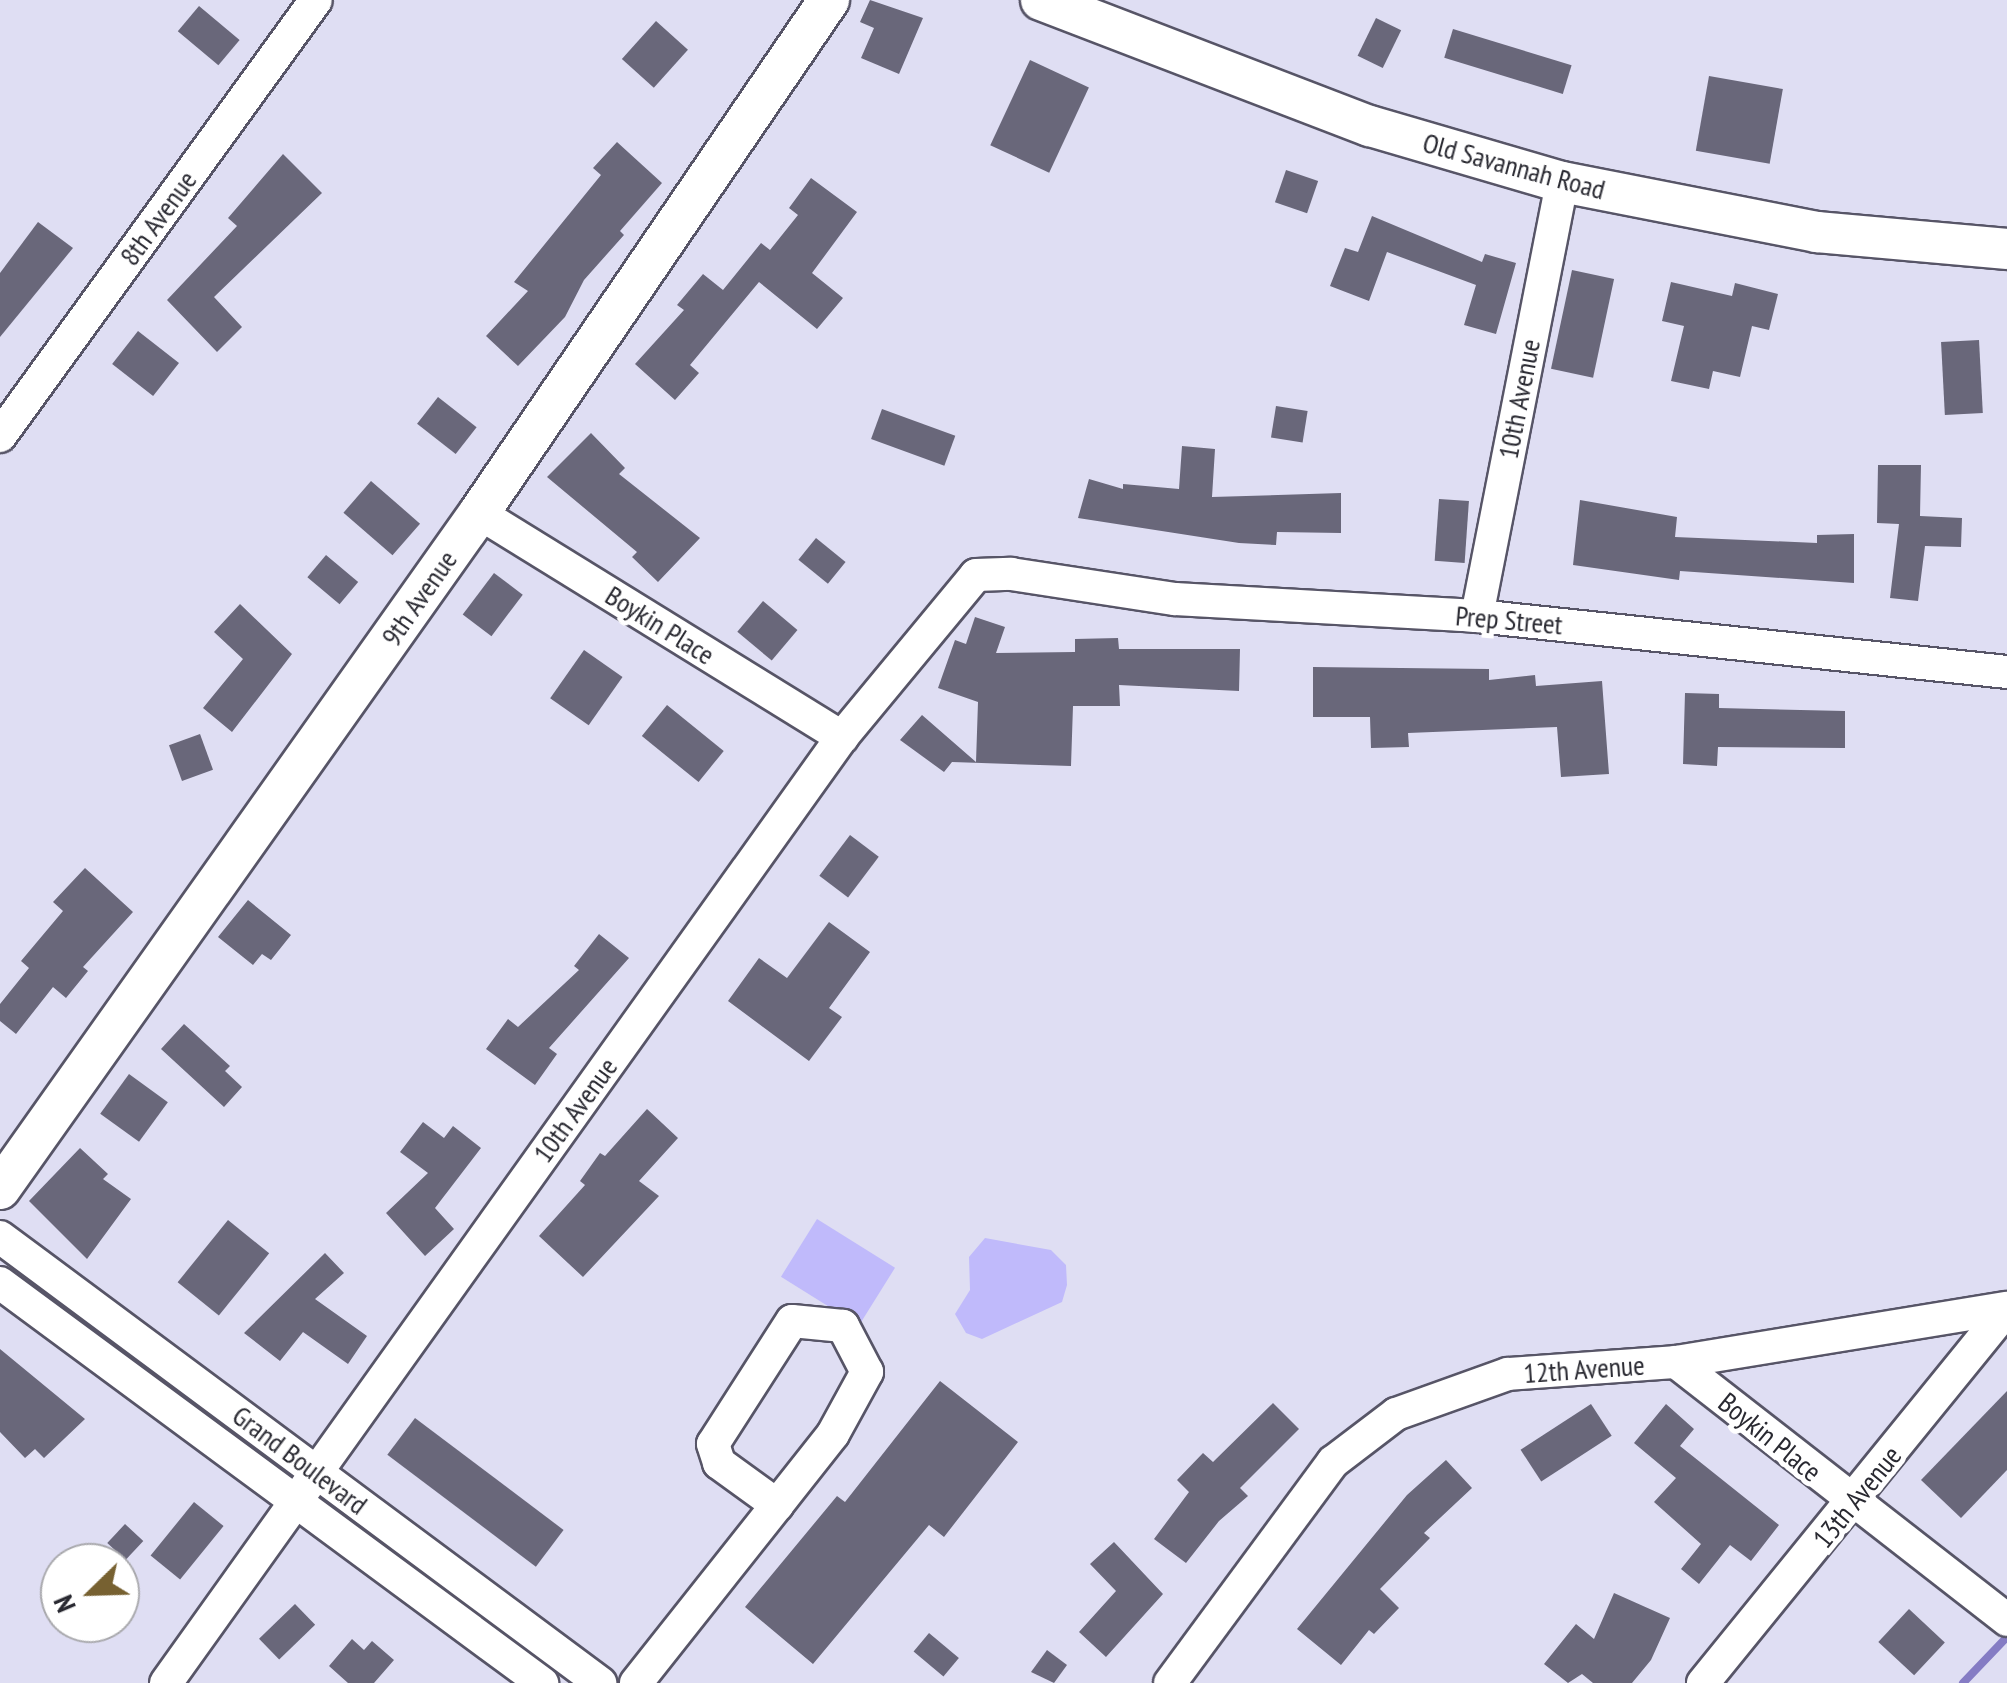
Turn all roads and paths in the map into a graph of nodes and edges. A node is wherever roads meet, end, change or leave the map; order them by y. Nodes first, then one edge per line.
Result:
1 (316, 0) edge
2 (829, 0) edge
3 (1041, 0) edge
4 (1562, 182) junction
5 (2007, 249) edge
6 (0, 436) edge
7 (479, 513) junction
8 (1011, 574) joint
9 (1477, 616) junction
10 (2007, 672) edge
11 (842, 737) junction
12 (0, 1189) edge
13 (0, 1236) edge
14 (0, 1282) edge
15 (2007, 1308) edge
16 (1676, 1362) junction
17 (316, 1472) junction
18 (294, 1504) junction
19 (1853, 1504) junction
20 (776, 1505) junction
21 (2007, 1620) edge
22 (166, 1683) edge
23 (542, 1683) edge
24 (600, 1683) edge
25 (636, 1683) edge
26 (1170, 1683) edge
27 (1704, 1683) edge

1 - 6 street, 8th Avenue
2 - 7 street, 9th Avenue
3 - 4 street, Old Savannah Road
4 - 5 street, Old Savannah Road
4 - 9 street, 10th Avenue
7 - 11 street, Boykin Place
7 - 12 street, 9th Avenue
8 - 9 street, Prep Street
8 - 11 street, 10th Avenue
9 - 10 street, Prep Street
11 - 17 street, 10th Avenue
13 - 17 street, Grand Boulevard
14 - 18 street, Grand Boulevard
15 - 16 street, 12th Avenue
15 - 19 street, 13th Avenue
16 - 19 street, Boykin Place
16 - 26 street, 12th Avenue
17 - 18 street, 10th Avenue
17 - 24 street, Grand Boulevard
18 - 22 street, 10th Avenue
18 - 23 street, Grand Boulevard
19 - 21 street, Boykin Place
19 - 27 street, 13th Avenue
20 - 20 street
20 - 25 street

